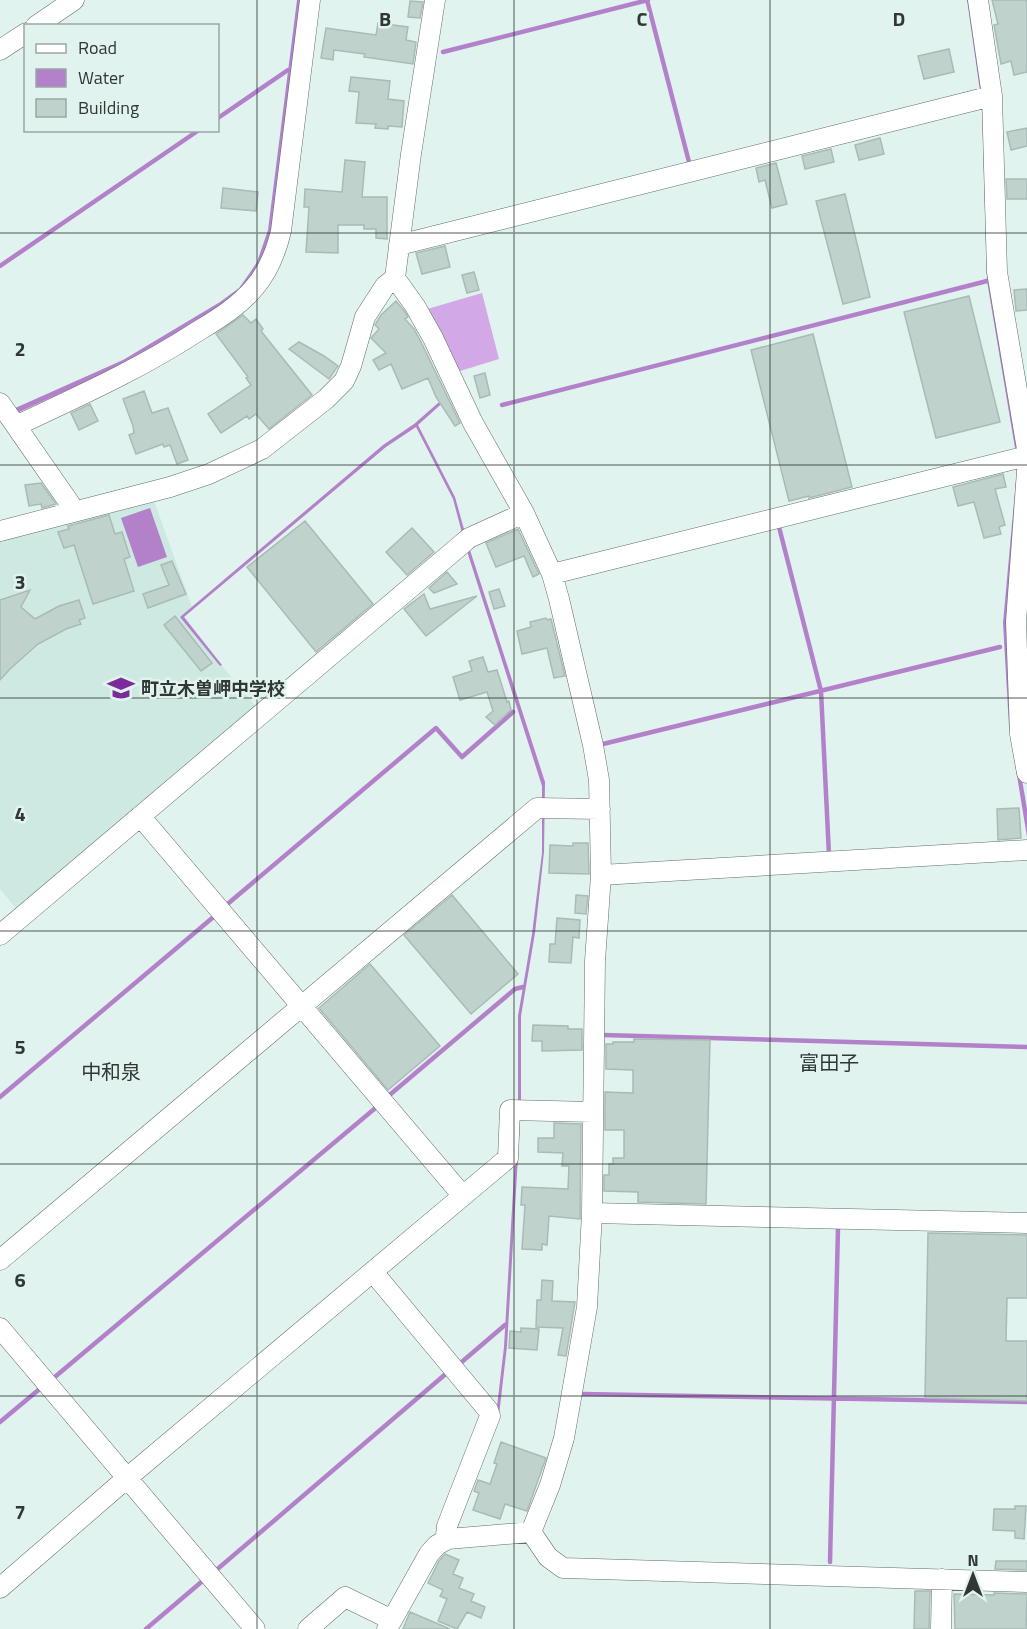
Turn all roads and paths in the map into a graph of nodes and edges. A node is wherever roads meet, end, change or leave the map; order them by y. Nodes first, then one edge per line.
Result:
1 (74, 0) edge
2 (310, 0) edge
3 (435, 0) edge
4 (978, 0) edge
5 (39, 24) edge
6 (24, 34) edge
7 (0, 50) edge
8 (986, 97) junction
9 (399, 245) junction
10 (395, 278) junction
11 (7, 418) edge
12 (1023, 458) edge
13 (75, 511) junction
14 (524, 513) junction
15 (0, 531) edge
16 (552, 574) junction
17 (1027, 773) edge
18 (600, 809) junction
19 (140, 816) junction
20 (1025, 850) edge
21 (601, 875) junction
22 (0, 934) edge
23 (301, 1006) junction
24 (593, 1112) junction
25 (463, 1196) junction
26 (592, 1213) junction
27 (1027, 1223) edge
28 (0, 1260) edge
29 (373, 1272) junction
30 (0, 1328) edge
31 (127, 1478) junction
32 (531, 1532) junction
33 (447, 1534) junction
34 (942, 1579) junction
35 (1027, 1582) edge
36 (0, 1588) edge
37 (387, 1621) edge
38 (255, 1629) edge
39 (308, 1629) edge
40 (941, 1629) edge

1 - 5 street
2 - 11 street
3 - 9 street
4 - 8 street
6 - 7 street
8 - 9 street
8 - 12 street
9 - 10 street
10 - 13 street
10 - 14 street
11 - 13 street
12 - 16 street
12 - 17 street
13 - 15 street
14 - 16 street
14 - 19 street
16 - 18 street
18 - 21 street
18 - 23 street
19 - 22 street
19 - 23 street
20 - 21 street
21 - 24 street
23 - 25 street
23 - 28 street
24 - 25 street
24 - 26 street
25 - 29 street
26 - 27 street
26 - 32 street
29 - 31 street
29 - 33 street
30 - 31 street
31 - 36 street
31 - 38 street
32 - 33 street
32 - 34 street
33 - 37 street
34 - 35 street
34 - 40 street
37 - 39 street

